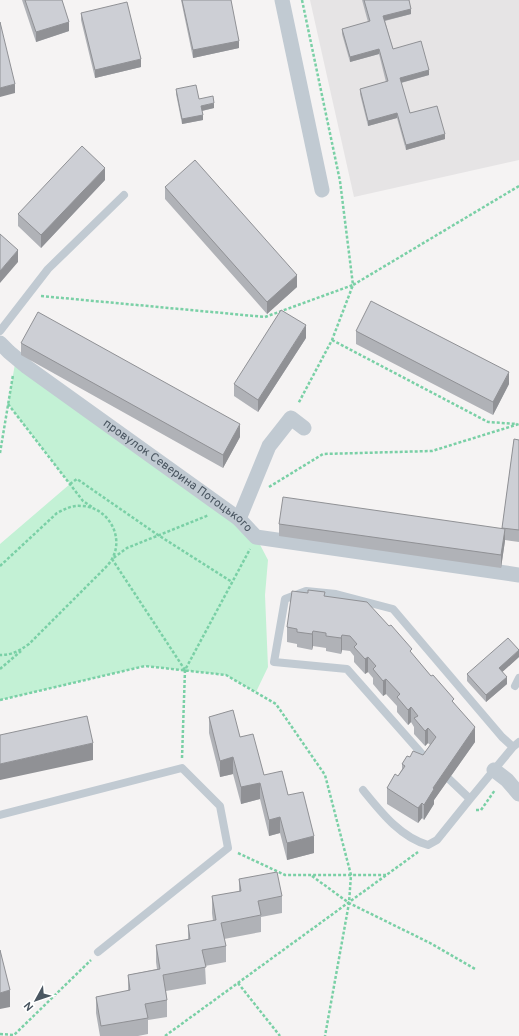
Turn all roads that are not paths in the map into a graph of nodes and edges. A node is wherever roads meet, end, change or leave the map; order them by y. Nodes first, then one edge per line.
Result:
1 (282, 0) edge
2 (322, 190) dead end
3 (124, 195) dead end
4 (0, 331) edge
5 (0, 343) edge
6 (304, 428) dead end
7 (239, 519) junction
8 (519, 576) edge
9 (519, 678) edge
10 (515, 686) dead end
11 (516, 744) edge
12 (429, 763) edge
13 (494, 770) junction
14 (449, 779) edge
15 (363, 790) dead end
16 (519, 794) edge
17 (470, 800) junction
18 (0, 815) edge
19 (98, 952) road end

1 - 2 street
3 - 4 lane
5 - 7 street, провулок Северина Потоцького
6 - 7 street
7 - 8 street, провулок Северина Потоцького
9 - 10 lane
11 - 12 lane
11 - 13 lane
13 - 16 street
13 - 17 lane
14 - 17 lane
15 - 17 lane
18 - 19 lane

